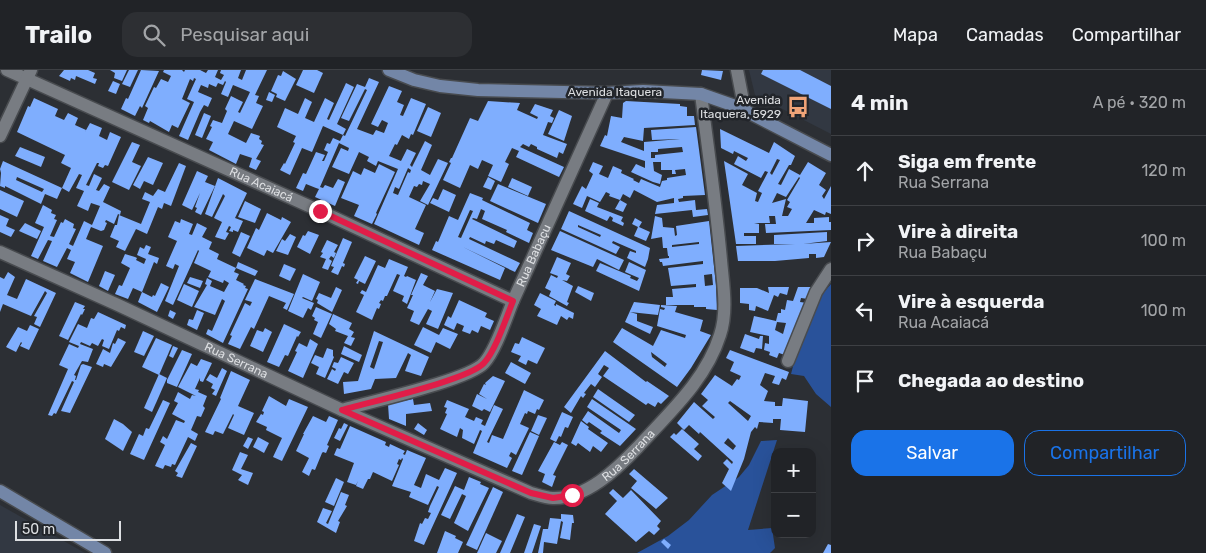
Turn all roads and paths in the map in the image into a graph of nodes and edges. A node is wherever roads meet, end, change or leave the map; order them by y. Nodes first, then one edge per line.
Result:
1 (7, 70) edge
2 (389, 70) edge
3 (737, 70) edge
4 (29, 74) edge
5 (607, 93) junction
6 (701, 94) junction
7 (745, 110) junction
8 (0, 136) edge
9 (831, 155) edge
10 (0, 252) edge
11 (831, 269) edge
12 (513, 301) junction
13 (788, 362) dead end
14 (342, 410) junction
15 (0, 491) edge
16 (105, 553) edge

1 - 4 street, Rua Acaiacá
2 - 5 street, Avenida Itaquera
3 - 7 street
4 - 8 street
4 - 12 street, Rua Acaiacá
5 - 6 street, Avenida Itaquera
5 - 12 street, Rua Babaçu
6 - 7 street, Avenida Itaquera
6 - 14 street, Rua Serrana
7 - 9 street, Avenida Itaquera
10 - 14 street, Rua Serrana
11 - 13 street
12 - 14 street, Rua Babaçu
15 - 16 street

